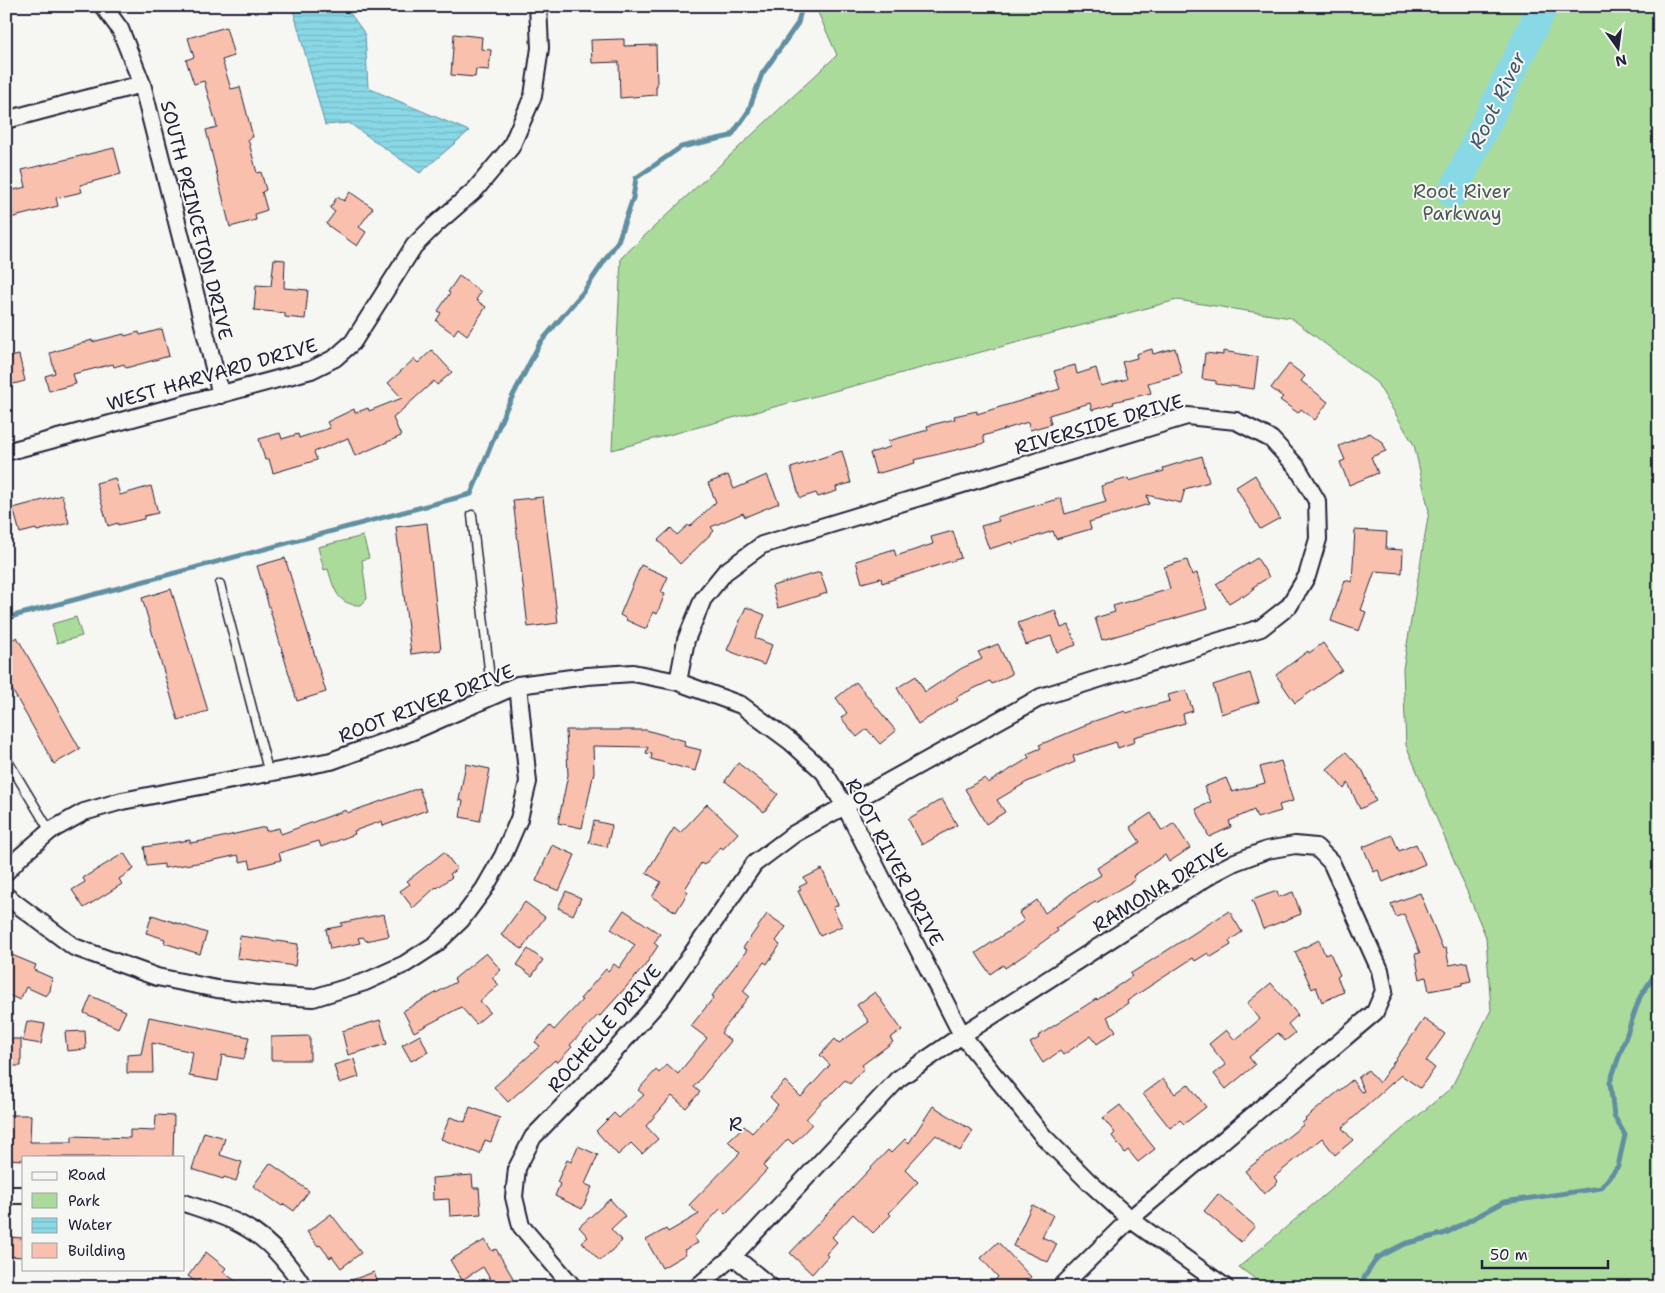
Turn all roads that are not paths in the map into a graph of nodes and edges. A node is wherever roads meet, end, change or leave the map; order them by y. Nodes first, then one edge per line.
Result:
1 (103, 6) edge
2 (538, 6) edge
3 (142, 84) junction
4 (6, 120) edge
5 (221, 395) junction
6 (6, 452) edge
7 (472, 515) dead end
8 (220, 584) dead end
9 (678, 682) junction
10 (518, 685) junction
11 (492, 697) junction
12 (6, 758) edge
13 (269, 774) junction
14 (845, 806) junction
15 (50, 831) junction
16 (6, 872) edge
17 (6, 896) edge
18 (962, 1035) junction
19 (6, 1195) edge
20 (22, 1195) edge
21 (185, 1203) edge
22 (1130, 1219) junction
23 (733, 1256) junction
24 (303, 1287) edge
25 (573, 1287) edge
26 (698, 1287) edge
27 (771, 1287) edge
28 (1061, 1287) edge
29 (1224, 1287) edge

1 - 3 street, SOUTH PRINCETON DRIVE
2 - 5 street, WEST HARVARD DRIVE
3 - 4 street
3 - 5 street, SOUTH PRINCETON DRIVE
5 - 6 street, WEST HARVARD DRIVE
7 - 11 lane
8 - 13 lane
9 - 10 street, ROOT RIVER DRIVE
9 - 14 street, ROOT RIVER DRIVE
9 - 14 street, RIVERSIDE DRIVE
10 - 11 street, ROOT RIVER DRIVE
10 - 17 street
11 - 13 street, ROOT RIVER DRIVE
12 - 15 lane
13 - 15 street, ROOT RIVER DRIVE
14 - 18 street, ROOT RIVER DRIVE
14 - 25 street, ROCHELLE DRIVE
15 - 16 street, ROOT RIVER DRIVE
18 - 22 street, ROOT RIVER DRIVE
18 - 22 street, RAMONA DRIVE
18 - 23 street
19 - 20 street
21 - 24 street
22 - 28 street, RAMONA DRIVE
22 - 29 street, ROOT RIVER DRIVE
23 - 26 street
23 - 27 street

